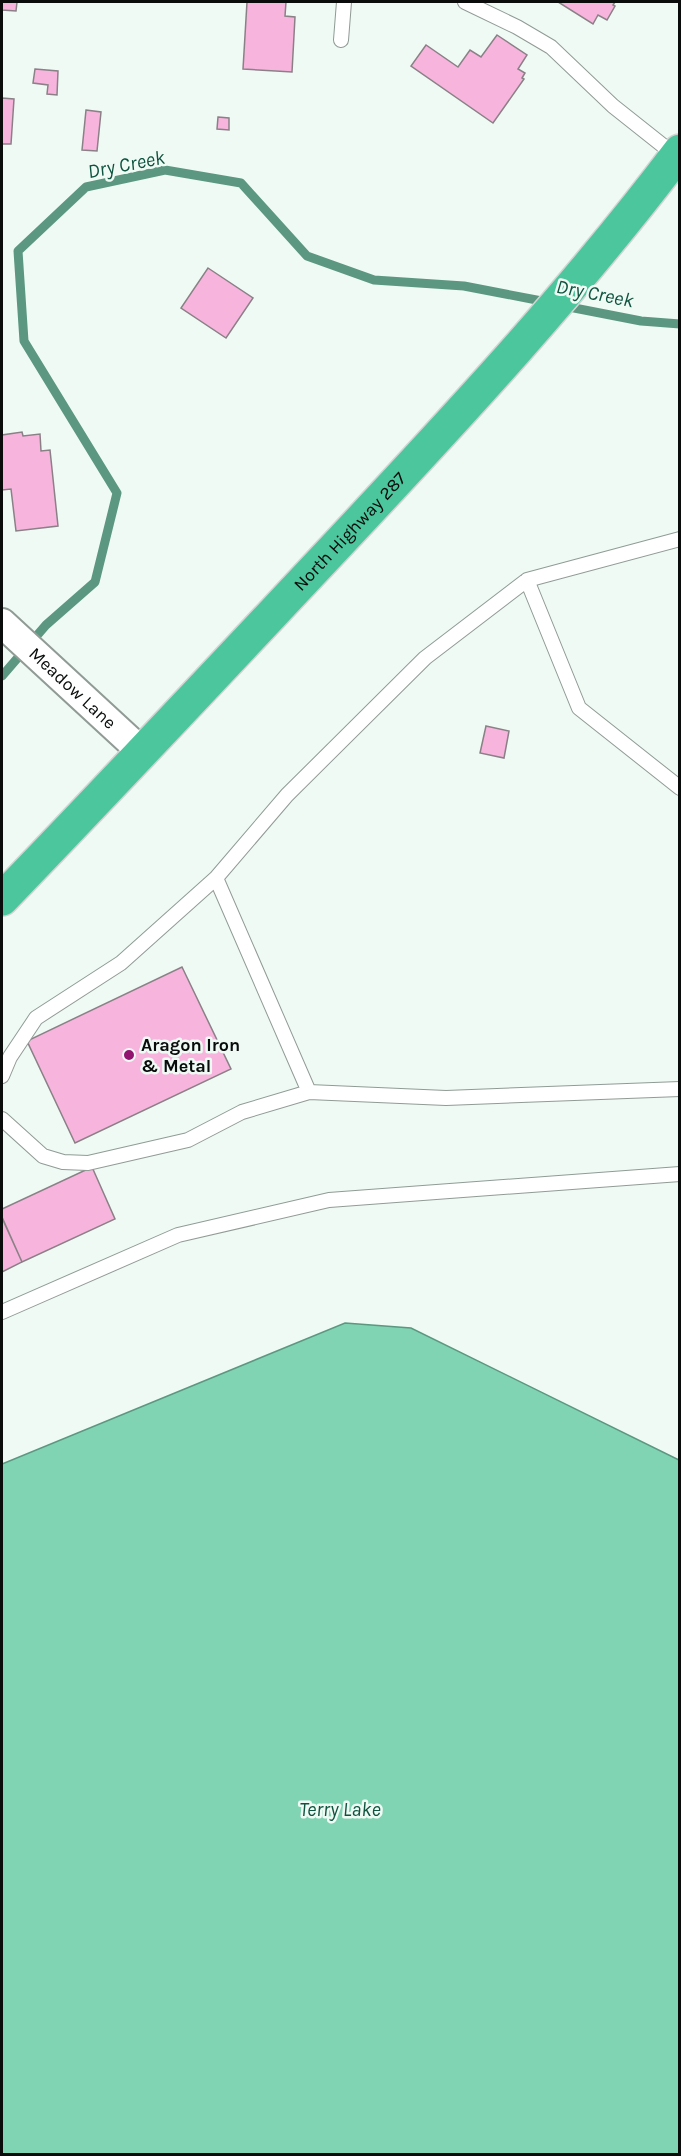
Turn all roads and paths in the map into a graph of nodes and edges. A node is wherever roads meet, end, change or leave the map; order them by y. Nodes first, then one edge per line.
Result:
1 (344, 2) edge
2 (465, 2) edge
3 (341, 40) dead end
4 (678, 154) edge
5 (680, 539) edge
6 (527, 580) junction
7 (2, 623) edge
8 (142, 753) junction
9 (680, 788) edge
10 (216, 878) junction
11 (2, 898) edge
12 (2, 1076) edge
13 (680, 1089) edge
14 (309, 1092) junction
15 (2, 1119) edge
16 (680, 1174) edge
17 (2, 1312) edge

1 - 3 lane
2 - 4 lane
4 - 8 highway, North Highway 287
5 - 6 lane
6 - 9 lane
6 - 10 lane
7 - 8 street, Meadow Lane
8 - 11 highway, North Highway 287
10 - 12 lane
10 - 14 lane
13 - 14 lane
14 - 15 lane
16 - 17 lane

